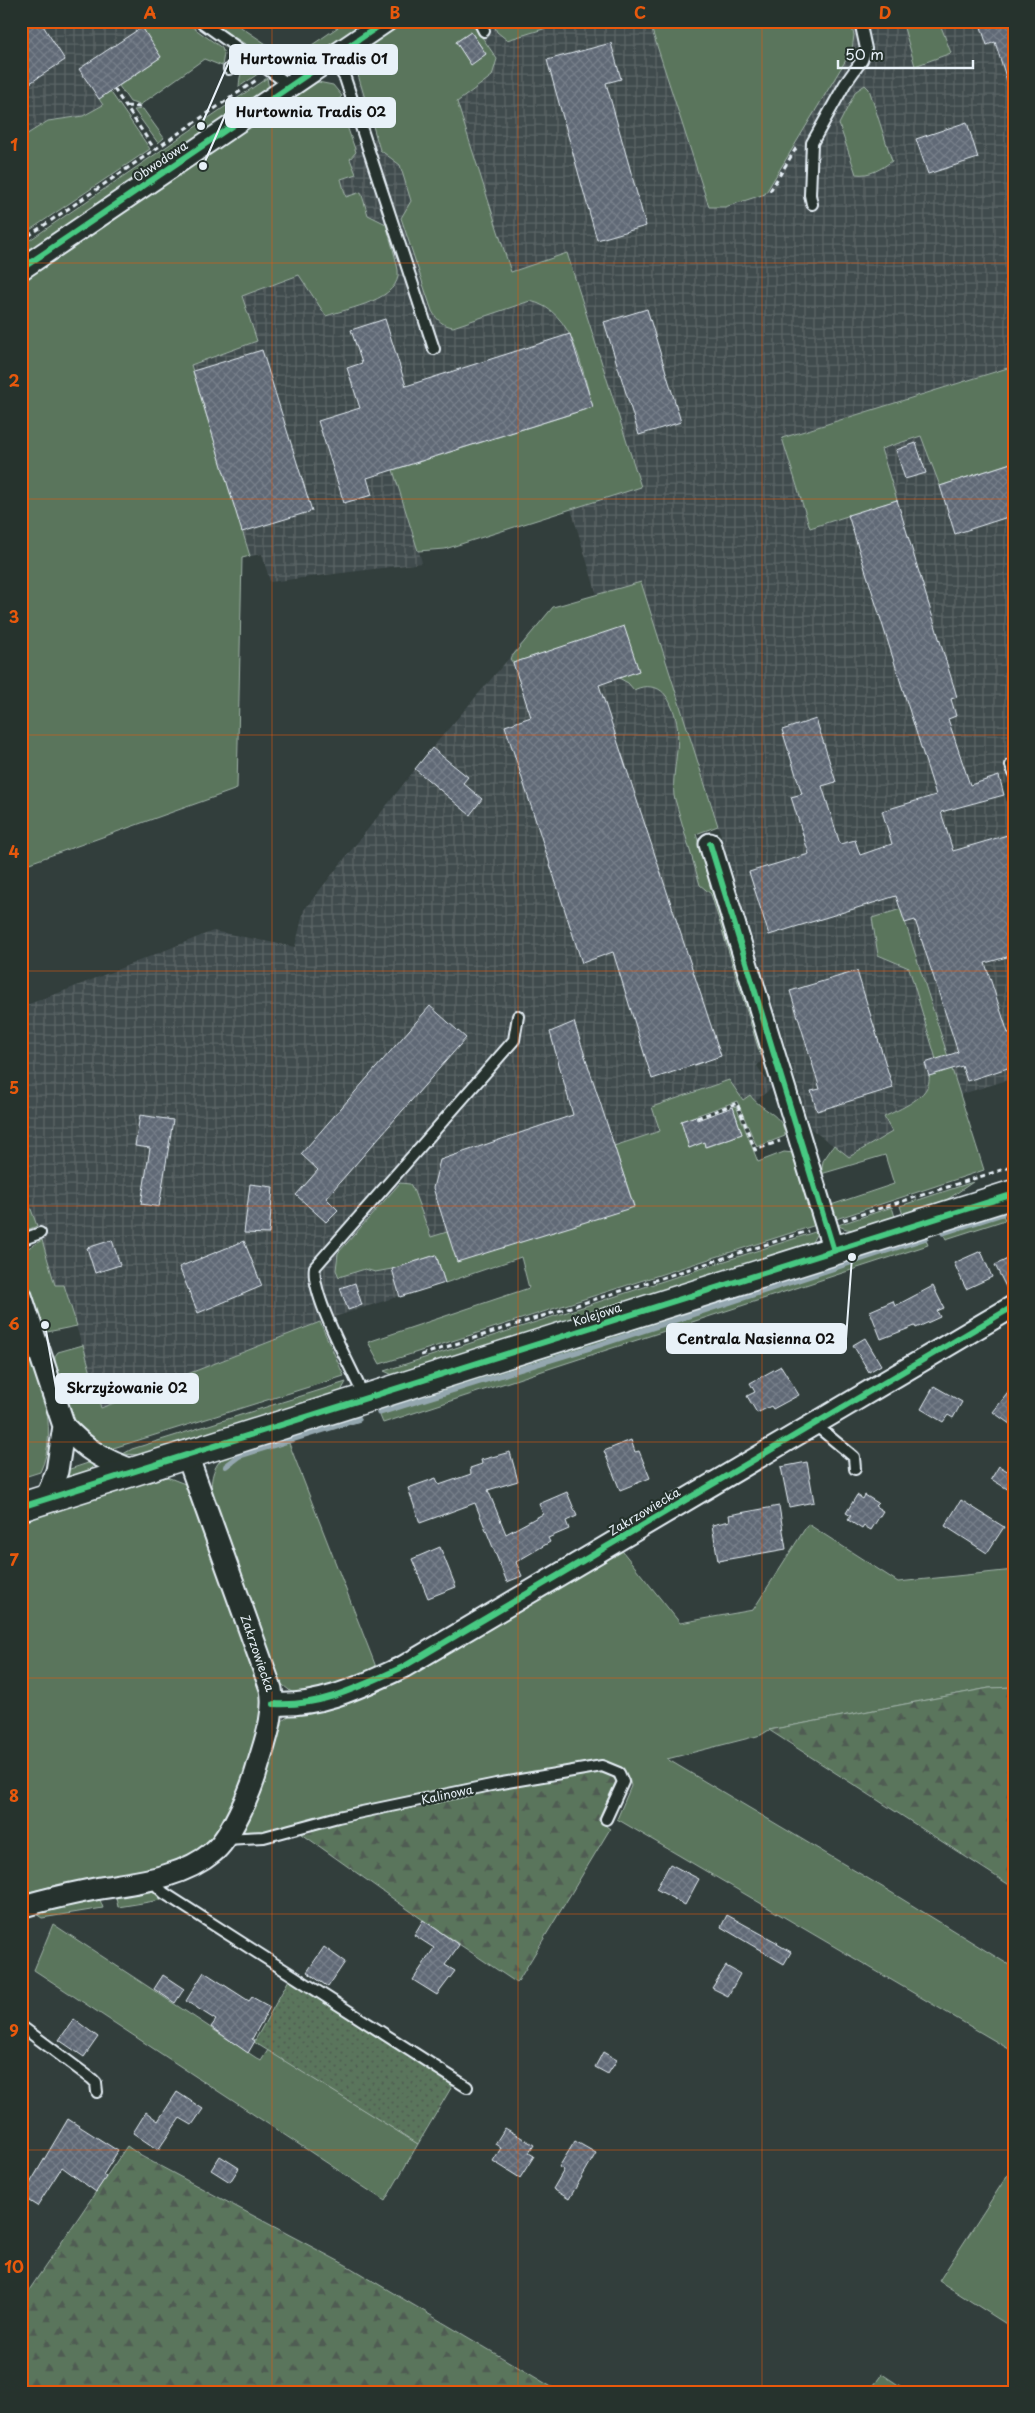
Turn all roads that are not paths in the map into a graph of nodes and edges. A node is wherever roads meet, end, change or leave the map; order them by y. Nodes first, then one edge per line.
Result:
1 (200, 21) edge
2 (386, 21) edge
3 (860, 21) edge
4 (247, 55) junction
5 (332, 58) junction
6 (229, 69) dead end
7 (291, 86) junction
8 (812, 204) dead end
9 (21, 269) edge
10 (434, 349) dead end
11 (710, 844) dead end
12 (518, 1016) dead end
13 (1014, 1194) edge
14 (40, 1233) dead end
15 (21, 1240) edge
16 (834, 1251) junction
17 (21, 1296) edge
18 (1014, 1306) edge
19 (366, 1400) junction
20 (813, 1424) junction
21 (64, 1426) junction
22 (187, 1455) junction
23 (856, 1468) dead end
24 (135, 1471) junction
25 (34, 1503) edge
26 (274, 1704) junction
27 (606, 1819) dead end
28 (226, 1840) junction
29 (154, 1879) junction
30 (21, 1907) edge
31 (21, 2026) edge
32 (466, 2088) dead end
33 (97, 2092) dead end

1 - 4 lane
2 - 5 street, Obwodowa
3 - 8 lane
4 - 6 lane
4 - 7 lane
5 - 7 street, Obwodowa
5 - 10 lane
7 - 9 street, Obwodowa
11 - 16 street
12 - 19 lane
13 - 16 street, Kolejowa
14 - 15 lane
16 - 19 street, Kolejowa
17 - 21 street
18 - 20 street, Zakrzowiecka
19 - 22 street, Kolejowa
20 - 23 lane
20 - 26 street, Zakrzowiecka
21 - 24 street
21 - 25 street
22 - 24 street, Kolejowa
22 - 26 street, Zakrzowiecka
24 - 25 street, Kolejowa
26 - 28 street
27 - 28 lane, Kalinowa
28 - 29 street
29 - 30 street
29 - 32 lane
31 - 33 lane

